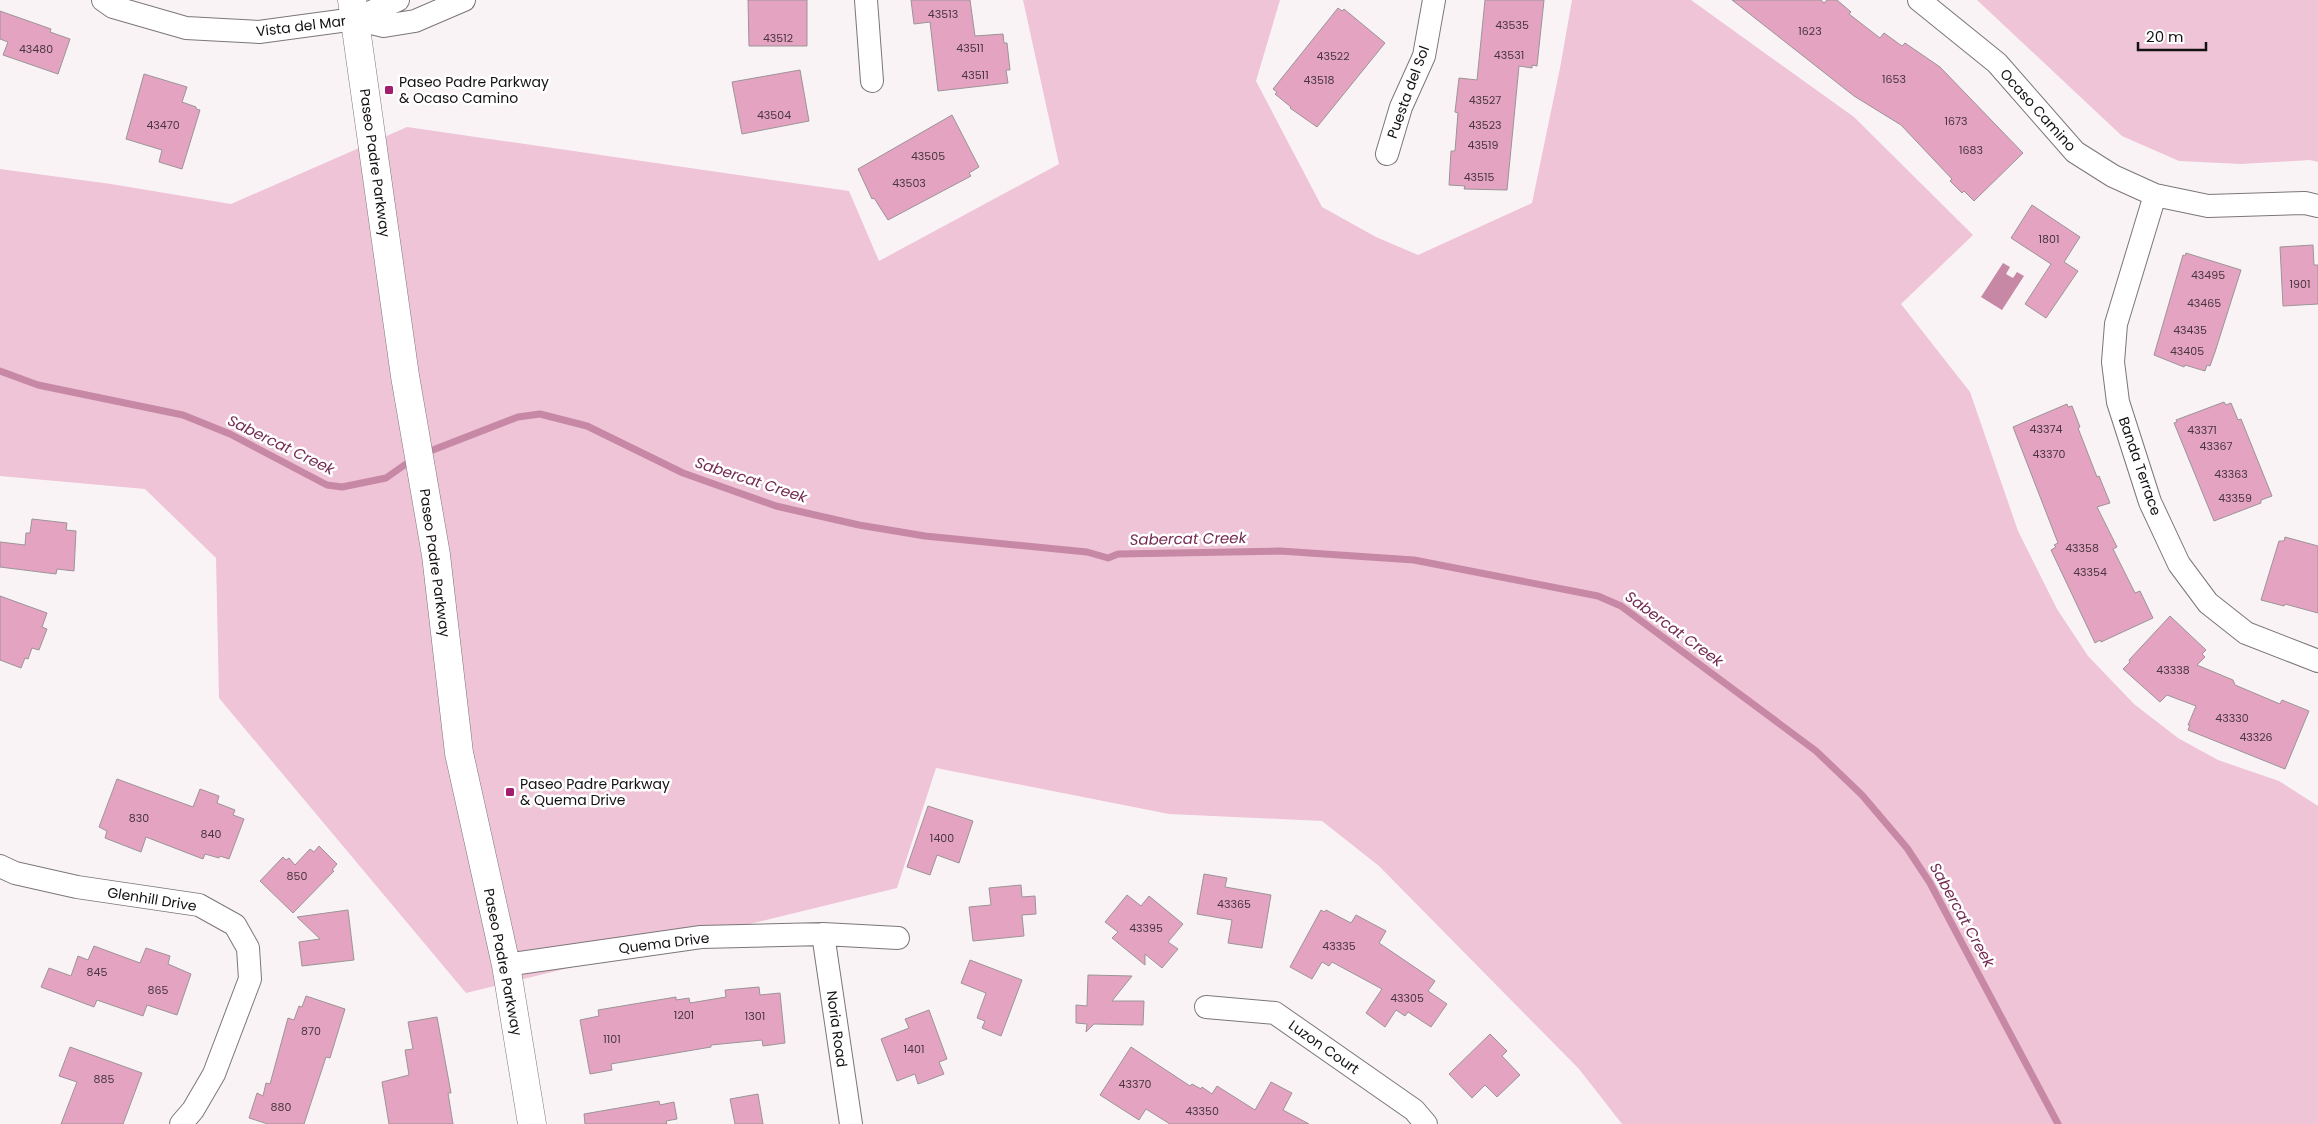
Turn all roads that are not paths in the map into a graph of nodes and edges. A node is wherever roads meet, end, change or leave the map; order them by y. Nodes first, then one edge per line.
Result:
1 (103, 0) edge
2 (398, 0) edge
3 (464, 0) edge
4 (866, 0) edge
5 (1434, 0) edge
6 (1919, 0) edge
7 (354, 10) edge
8 (872, 81) dead end
9 (1387, 154) dead end
10 (2155, 195) junction
11 (2318, 206) edge
12 (2318, 662) edge
13 (0, 866) edge
14 (823, 934) junction
15 (898, 938) dead end
16 (506, 965) junction
17 (1206, 1007) dead end
18 (181, 1124) edge
19 (532, 1124) edge
20 (851, 1124) edge
21 (1426, 1124) edge

1 - 7 street, Vista del Mar
2 - 7 street
3 - 7 street
4 - 8 street
5 - 9 street, Puesta del Sol
6 - 10 street, Ocaso Camino
7 - 16 main road, Paseo Padre Parkway
10 - 11 street, Ocaso Camino
10 - 12 street, Banda Terrace
13 - 18 street, Glenhill Drive
14 - 15 street, Quema Drive
14 - 16 street, Quema Drive
14 - 20 street, Noria Road
16 - 19 main road, Paseo Padre Parkway
17 - 21 street, Luzon Court

